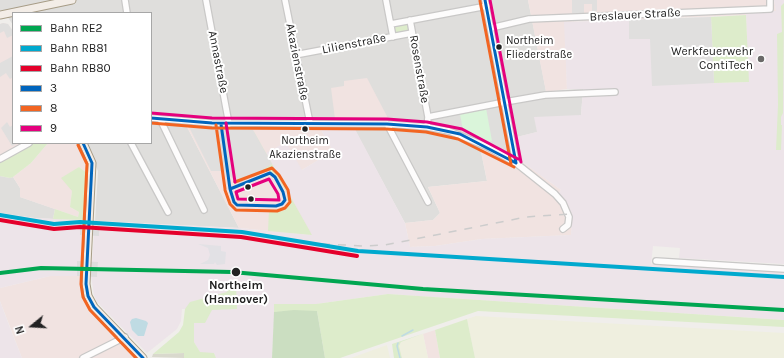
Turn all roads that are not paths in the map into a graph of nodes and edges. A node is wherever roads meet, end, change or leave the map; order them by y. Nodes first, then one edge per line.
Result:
1 (72, 0) edge
2 (125, 0) edge
3 (206, 0) edge
4 (285, 0) edge
5 (386, 0) edge
6 (770, 0) edge
7 (486, 3) edge
8 (26, 12) edge
9 (127, 12) edge
10 (0, 15) edge
11 (11, 16) edge
12 (410, 20) junction
13 (390, 24) junction
14 (491, 28) junction
15 (412, 33) junction
16 (393, 37) junction
17 (295, 55) junction
18 (615, 92) dead end
19 (505, 102) junction
20 (428, 117) junction
21 (152, 118) edge
22 (160, 119) junction
23 (310, 123) junction
24 (230, 124) junction
25 (386, 124) junction
26 (427, 127) junction
27 (27, 144) edge
28 (84, 144) edge
29 (132, 144) edge
30 (0, 159) edge
31 (516, 163) junction
32 (428, 202) dead end
33 (204, 210) dead end
34 (168, 212) dead end
35 (563, 229) dead end
36 (656, 261) dead end
37 (784, 269) edge
38 (125, 337) junction
39 (83, 358) edge
40 (143, 358) edge

1 - 8 main road
2 - 9 street
3 - 24 street, Annastraße
4 - 17 street, Akazienstraße
5 - 13 street
6 - 14 street, Breslauer Straße
7 - 12 street
7 - 14 street
10 - 11 main road
12 - 13 street
12 - 15 street, Rosenstraße
13 - 16 street
14 - 19 street
15 - 16 street, Lilienstraße
15 - 20 street, Rosenstraße
16 - 17 street, Lilienstraße
17 - 23 street, Akazienstraße
18 - 19 street
19 - 20 street
19 - 31 street
20 - 26 street, Rosenstraße
21 - 22 street
22 - 24 street
22 - 33 street
23 - 24 street
23 - 25 street
25 - 26 street
25 - 32 street
26 - 31 street
27 - 30 street
28 - 38 main road
29 - 34 street
31 - 35 street
36 - 37 street
38 - 39 street
38 - 40 main road

